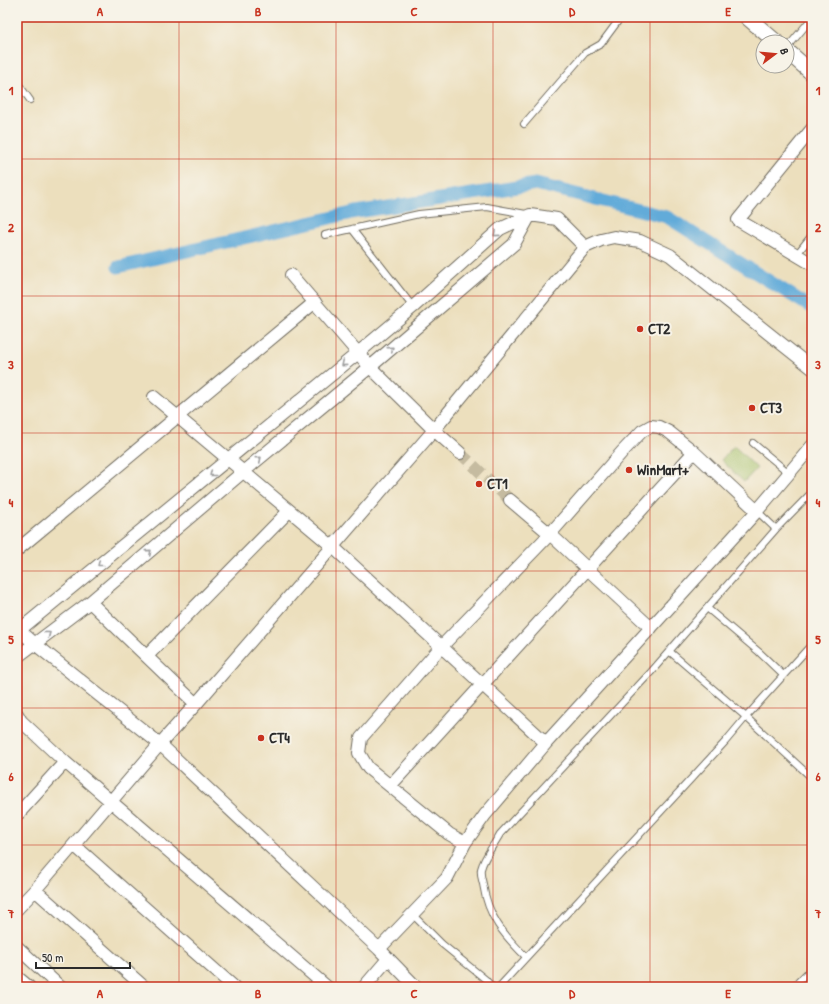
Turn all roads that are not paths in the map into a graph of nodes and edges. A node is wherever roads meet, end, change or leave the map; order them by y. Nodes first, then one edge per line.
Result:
1 (621, 17) edge
2 (747, 17) edge
3 (812, 18) edge
4 (767, 34) edge
5 (795, 38) edge
6 (795, 59) edge
7 (812, 73) edge
8 (17, 82) edge
9 (30, 100) dead end
10 (524, 124) dead end
11 (812, 129) edge
12 (530, 215) junction
13 (352, 229) junction
14 (325, 235) dead end
15 (812, 235) edge
16 (585, 247) junction
17 (797, 254) junction
18 (812, 264) edge
19 (291, 275) dead end
20 (315, 302) junction
21 (413, 306) junction
22 (358, 352) junction
23 (370, 367) junction
24 (812, 368) edge
25 (154, 397) dead end
26 (177, 416) junction
27 (434, 430) junction
28 (753, 443) dead end
29 (812, 446) edge
30 (694, 452) junction
31 (460, 453) tunnel mouth
32 (229, 460) junction
33 (243, 472) junction
34 (789, 473) junction
35 (812, 492) edge
36 (510, 500) tunnel mouth
37 (290, 511) junction
38 (757, 511) junction
39 (776, 529) junction
40 (550, 534) junction
41 (332, 547) junction
42 (17, 550) edge
43 (588, 569) junction
44 (90, 602) junction
45 (707, 608) junction
46 (651, 628) junction
47 (18, 630) edge
48 (35, 644) junction
49 (812, 644) edge
50 (441, 646) junction
51 (669, 651) junction
52 (147, 656) junction
53 (17, 657) edge
54 (783, 675) junction
55 (482, 684) junction
56 (196, 704) junction
57 (746, 717) junction
58 (18, 720) edge
59 (546, 743) junction
60 (160, 744) junction
61 (65, 762) junction
62 (812, 778) edge
63 (390, 786) junction
64 (112, 801) junction
65 (17, 815) edge
66 (465, 843) junction
67 (74, 845) junction
68 (35, 890) junction
69 (17, 909) edge
70 (413, 915) junction
71 (17, 947) edge
72 (379, 949) junction
73 (526, 956) junction
74 (388, 959) junction
75 (812, 968) edge
76 (17, 977) edge
77 (29, 987) edge
78 (60, 987) edge
79 (144, 987) edge
80 (234, 987) edge
81 (327, 987) edge
82 (364, 987) edge
83 (416, 987) edge
84 (492, 987) edge
85 (499, 987) edge
86 (794, 987) edge

1 - 10 lane
2 - 4 street
3 - 5 lane
6 - 7 street
8 - 9 lane
11 - 17 street
12 - 13 lane
12 - 16 street
12 -> 21 street
23 -> 12 street
13 - 14 lane
13 - 21 lane
15 - 17 lane
16 - 24 street
16 - 27 street
17 - 18 street
19 - 20 street
20 - 22 street
20 - 26 street
21 - 22 street
22 - 23 street
22 -> 32 street
23 - 27 street
33 -> 23 street
25 - 26 street
26 - 32 street
26 - 42 street
27 - 31 street
27 - 41 street
28 - 34 lane
29 - 34 street
30 - 38 street
30 - 40 street
30 - 43 street
32 - 33 street
32 -> 47 street
33 - 37 street
44 -> 33 street
34 - 38 street
35 - 39 lane
36 - 40 street
37 - 41 street
37 - 52 street
38 - 39 lane
38 - 46 street
39 - 45 lane
40 - 43 street
40 - 50 street
41 - 50 street
41 - 56 street
43 - 46 street
43 - 55 street
48 -> 44 street
44 - 52 street
45 - 51 lane
45 - 54 lane
46 - 59 street
47 - 48 street
48 - 53 street
48 - 60 street
49 - 54 lane
50 - 55 street
50 - 63 street
51 - 57 lane
51 - 73 lane
52 - 56 street
54 - 57 lane
55 - 59 street
55 - 63 street
56 - 60 street
57 - 62 lane
57 - 73 lane
58 - 61 street
59 - 66 street
60 - 64 street
60 - 72 street
61 - 64 street
61 - 65 street
63 - 66 street
64 - 67 street
64 - 81 street
66 - 70 street
67 - 68 street
67 - 80 street
68 - 69 street
68 - 79 street
70 - 72 street
70 - 84 lane
71 - 78 street
72 - 74 street
73 - 85 lane
74 - 82 street
74 - 83 street
75 - 86 lane
76 - 77 street

